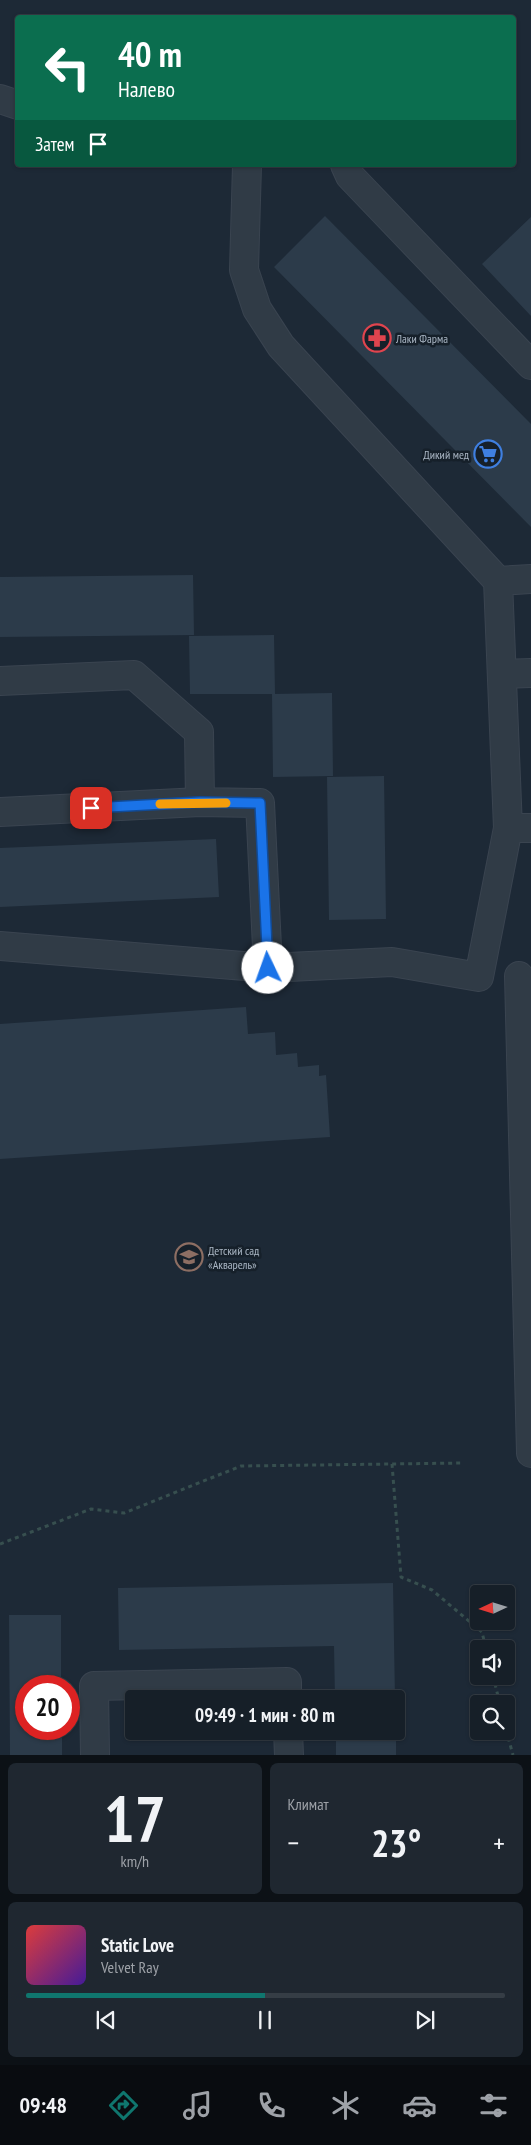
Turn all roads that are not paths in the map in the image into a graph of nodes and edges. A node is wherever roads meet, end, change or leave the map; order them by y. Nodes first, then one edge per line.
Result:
1 (0, 99) edge
2 (15, 104) edge
3 (247, 167) edge
4 (346, 167) edge
5 (531, 365) edge
6 (531, 579) edge
7 (498, 580) junction
8 (531, 673) edge
9 (502, 674) junction
10 (0, 681) edge
11 (200, 802) junction
12 (0, 812) edge
13 (520, 828) edge
14 (0, 946) edge
15 (268, 968) junction
16 (525, 976) edge
17 (479, 977) junction
18 (531, 1453) edge
19 (287, 1690) edge
20 (288, 1740) edge
21 (95, 1755) edge
22 (289, 1755) edge

1 - 2 lane
3 - 7 lane
4 - 5 lane
6 - 7 lane
7 - 9 lane
8 - 9 lane
9 - 13 lane
10 - 11 lane
11 - 12 lane
11 - 15 lane
13 - 17 lane
14 - 15 lane
15 - 17 lane
16 - 17 lane
16 - 18 lane
19 - 21 lane
20 - 22 lane

